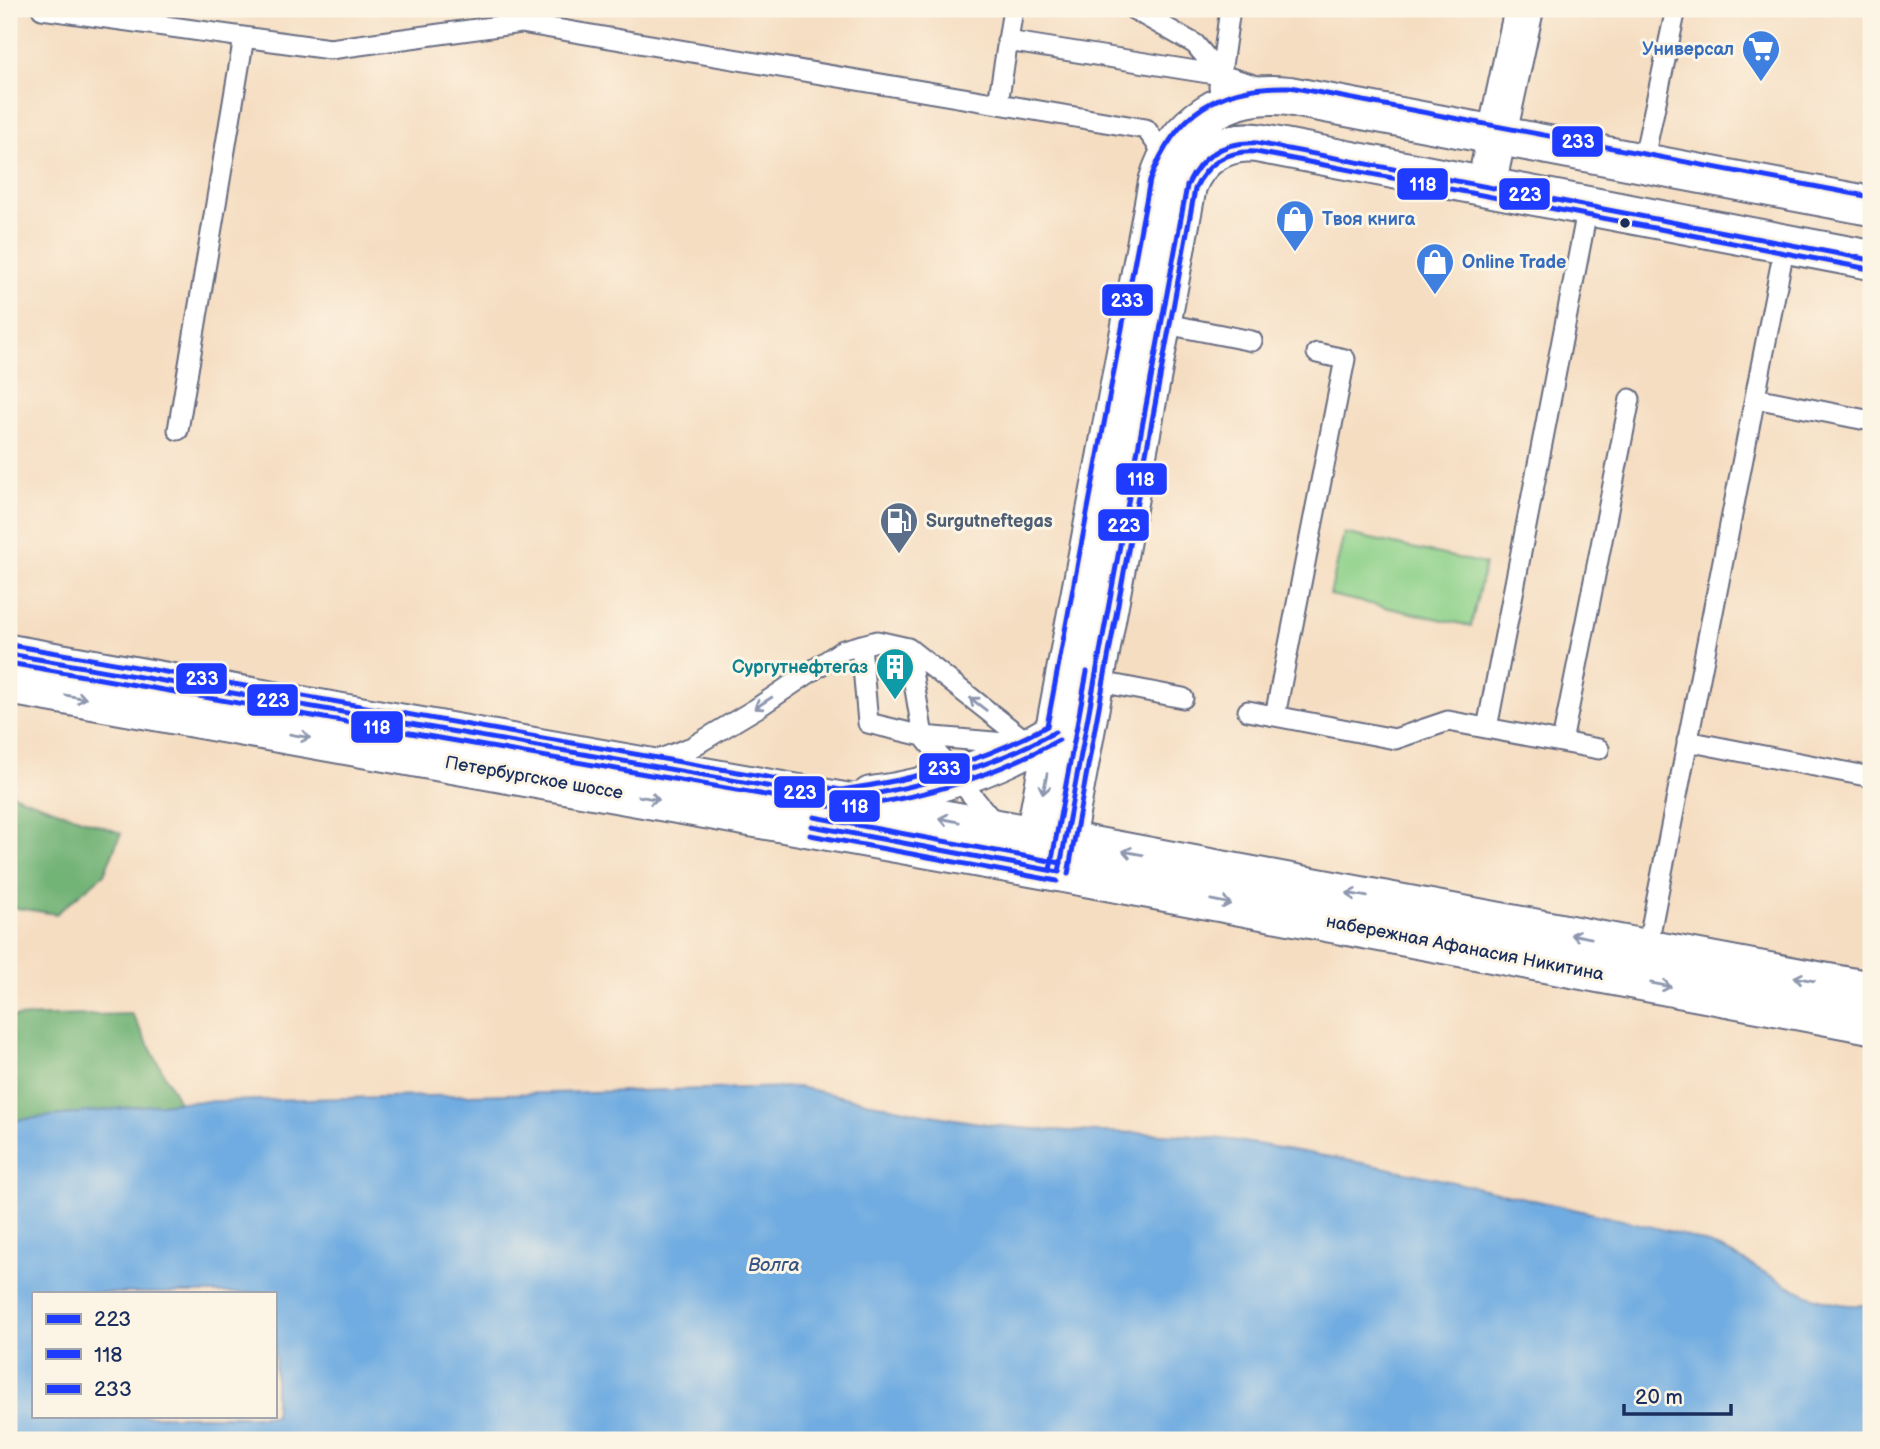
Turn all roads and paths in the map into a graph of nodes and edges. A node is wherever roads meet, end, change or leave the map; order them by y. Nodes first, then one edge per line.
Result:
1 (42, 9) edge
2 (1013, 9) edge
3 (1133, 9) edge
4 (1230, 9) edge
5 (1524, 9) edge
6 (1676, 9) edge
7 (142, 16) edge
8 (522, 16) edge
9 (244, 37) junction
10 (1007, 41) junction
11 (1219, 91) junction
12 (998, 103) junction
13 (1497, 134) junction
14 (1643, 162) junction
15 (1185, 168) junction
16 (1486, 186) junction
17 (1588, 206) junction
18 (1871, 206) edge
19 (1785, 244) junction
20 (1871, 260) edge
21 (1161, 323) junction
22 (1252, 341) dead end
23 (1317, 353) dead end
24 (1755, 398) junction
25 (1630, 399) dead end
26 (1871, 421) edge
27 (178, 430) dead end
28 (861, 645) junction
29 (908, 649) junction
30 (9, 653) edge
31 (1095, 681) junction
32 (9, 685) edge
33 (1183, 698) dead end
34 (1248, 711) dead end
35 (1275, 716) junction
36 (1487, 728) junction
37 (923, 736) junction
38 (1043, 739) junction
39 (1688, 741) junction
40 (1562, 742) junction
41 (1599, 749) dead end
42 (645, 765) junction
43 (957, 777) junction
44 (1871, 777) edge
45 (841, 800) junction
46 (1040, 844) junction
47 (1647, 949) junction
48 (1871, 991) edge
49 (1871, 1024) edge

1 - 7 lane
2 - 10 lane
3 - 11 lane
4 - 11 lane
5 - 13 main road
6 - 14 lane
7 - 9 lane
8 - 9 lane
8 - 12 lane
9 - 27 lane
10 - 11 lane
10 - 12 lane
11 - 13 main road
11 - 15 main road
12 - 15 lane
13 - 14 main road
13 - 16 main road
14 - 18 main road
15 - 16 main road
15 - 21 main road
15 - 38 main road
16 - 17 main road
17 - 19 main road
17 - 36 lane
19 - 20 main road
19 - 24 lane
21 - 22 lane
21 - 31 main road
23 - 35 lane
24 - 26 lane
24 - 39 lane
25 - 40 lane
28 - 29 lane
28 - 37 lane
28 -> 42 lane
29 - 37 lane
38 -> 29 lane
30 - 42 main road, Петербургское шоссе
31 - 33 lane
31 - 46 main road
32 -> 46 main road, Петербургское шоссе
34 - 35 lane
35 - 36 lane
36 - 40 lane
37 - 38 lane
37 - 43 lane
38 - 43 main road
38 -> 46 main road
39 - 44 lane
39 - 47 lane
40 - 41 lane
42 - 45 main road, Петербургское шоссе
43 - 45 main road
43 - 46 lane
46 -> 45 main road, Петербургское шоссе
47 -> 46 main road, набережная Афанасия Никитина
46 -> 49 main road, набережная Афанасия Никитина
48 -> 47 main road, набережная Афанасия Никитина

